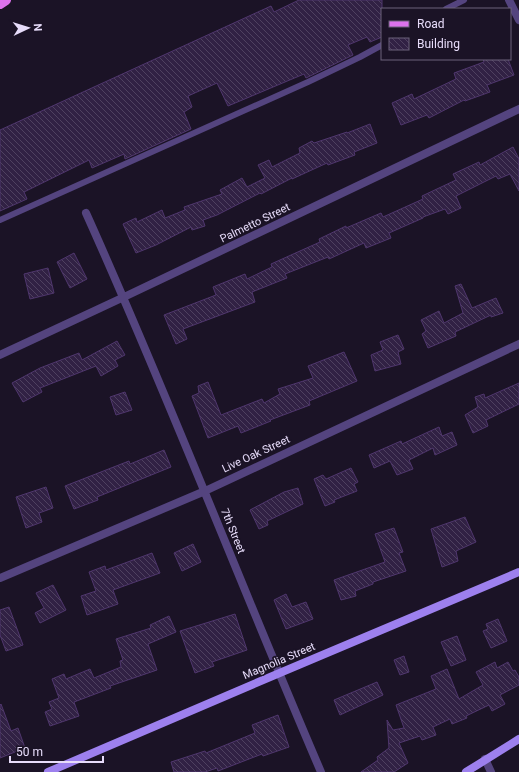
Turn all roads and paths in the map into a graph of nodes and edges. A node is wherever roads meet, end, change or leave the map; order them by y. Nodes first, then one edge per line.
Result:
1 (6, 0) edge
2 (464, 0) edge
3 (509, 0) edge
4 (0, 4) edge
5 (448, 8) edge
6 (519, 20) edge
7 (381, 46) edge
8 (519, 109) edge
9 (86, 213) dead end
10 (0, 220) edge
11 (124, 297) junction
12 (519, 344) edge
13 (0, 355) edge
14 (205, 491) junction
15 (519, 572) edge
16 (0, 578) edge
17 (279, 673) junction
18 (519, 739) edge
19 (485, 759) junction
20 (48, 772) edge
21 (321, 772) edge
22 (466, 772) edge
23 (491, 772) edge

1 - 4 main road
2 - 5 lane
3 - 6 street
7 - 10 lane
8 - 11 street, Palmetto Street
9 - 11 street, 7th Street
11 - 13 street, Palmetto Street
11 - 14 street, 7th Street
12 - 14 street, Live Oak Street
14 - 16 street, Live Oak Street
14 - 17 street, 7th Street
15 - 17 street, Magnolia Street
17 - 20 street, Magnolia Street
17 - 21 street, 7th Street
18 - 19 street
19 - 22 street
19 - 23 street

